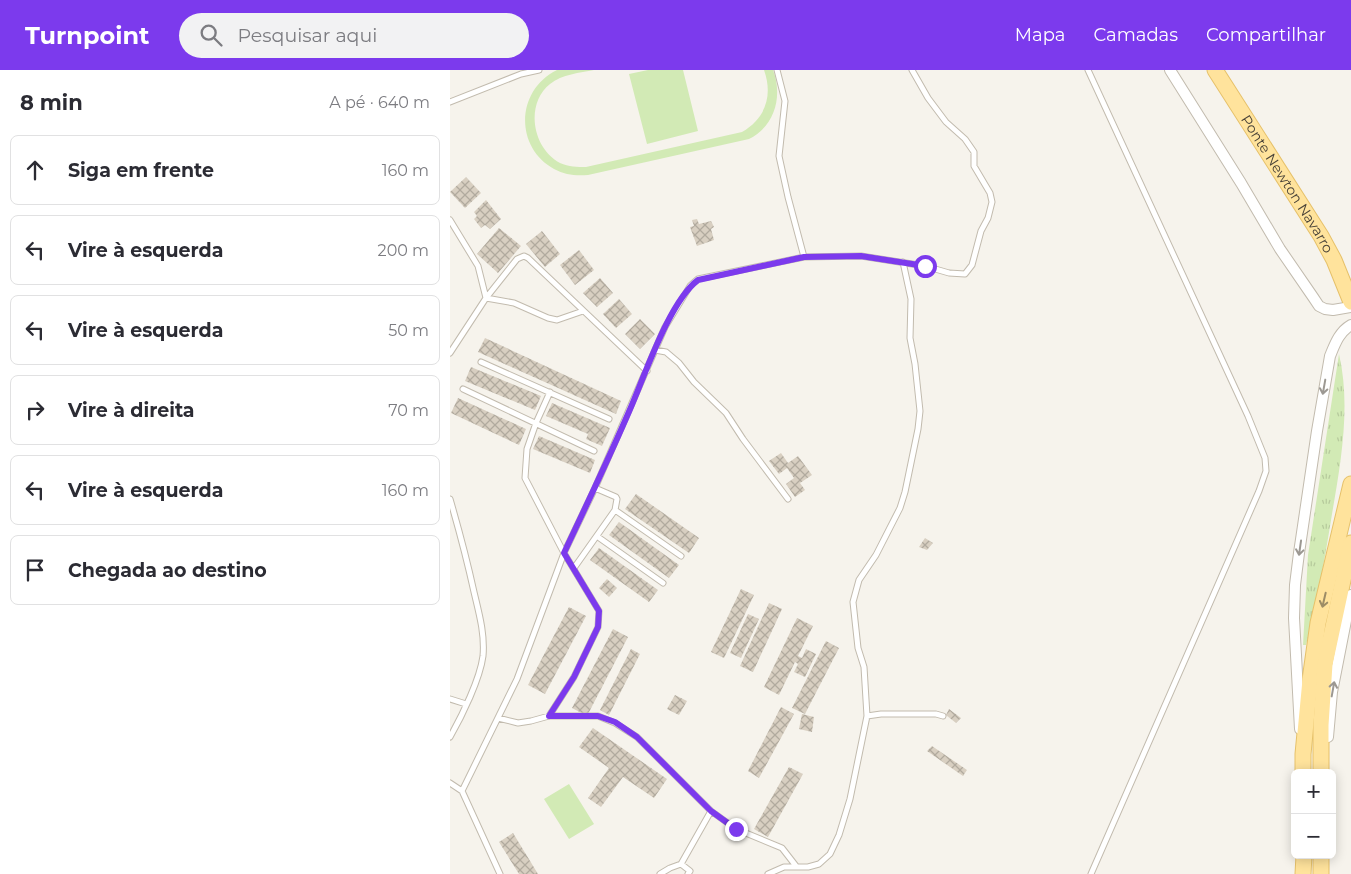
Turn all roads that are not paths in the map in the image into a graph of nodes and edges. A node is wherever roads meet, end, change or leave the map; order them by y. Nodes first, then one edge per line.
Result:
1 (539, 70) edge
2 (777, 70) edge
3 (912, 70) edge
4 (1088, 70) edge
5 (1170, 70) edge
6 (1215, 70) edge
7 (1224, 70) edge
8 (450, 102) edge
9 (450, 220) edge
10 (804, 257) junction
11 (903, 262) junction
12 (1351, 276) edge
13 (486, 298) junction
14 (1351, 302) edge
15 (1351, 307) edge
16 (583, 311) junction
17 (1351, 325) edge
18 (655, 350) junction
19 (450, 353) edge
20 (481, 362) dead end
21 (647, 371) junction
22 (463, 389) dead end
23 (550, 392) junction
24 (609, 419) dead end
25 (536, 423) junction
26 (594, 451) dead end
27 (1351, 484) edge
28 (595, 488) junction
29 (450, 499) edge
30 (788, 499) dead end
31 (615, 510) junction
32 (598, 537) junction
33 (1351, 543) edge
34 (564, 553) junction
35 (681, 556) dead end
36 (574, 568) junction
37 (663, 583) dead end
38 (1351, 595) edge
39 (1319, 662) junction
40 (450, 699) edge
41 (466, 704) junction
42 (549, 716) junction
43 (867, 716) junction
44 (943, 716) dead end
45 (498, 718) junction
46 (450, 737) edge
47 (1303, 754) junction
48 (1303, 769) edge
49 (1322, 769) edge
50 (1326, 769) edge
51 (450, 782) edge
52 (462, 791) junction
53 (711, 811) junction
54 (1304, 859) edge
55 (1321, 859) edge
56 (681, 864) junction
57 (796, 866) junction
58 (498, 873) edge
59 (690, 873) edge
60 (660, 874) edge
61 (768, 874) edge
62 (1091, 874) edge
63 (1303, 874) edge
64 (1321, 874) edge

1 - 8 lane
2 - 10 lane
3 - 11 lane
4 - 62 lane
5 - 15 street
6 - 14 main road, Ponte Newton Navarro
7 - 12 main road, Ponte Newton Navarro
9 - 13 lane
10 - 11 lane
10 - 18 lane
11 - 43 lane
13 - 16 lane
13 - 16 lane
13 - 19 lane
16 - 21 lane
17 -> 47 street
18 - 21 lane
18 - 30 lane
20 - 23 lane
21 - 28 lane
22 - 25 lane
23 - 24 lane
23 - 25 lane
25 - 26 lane
25 - 34 lane
27 -> 39 main road
28 - 31 lane
28 - 34 lane
29 - 41 lane
31 - 32 lane
31 - 35 lane
32 - 36 lane
32 - 37 lane
33 - 39 main road
34 - 36 lane
34 - 45 lane
36 - 42 lane
50 -> 38 street
39 - 47 main road
39 - 49 main road
40 - 41 lane
41 - 46 lane
42 - 45 lane
42 - 53 lane
43 - 44 lane
43 - 57 lane
45 - 52 lane
47 - 48 main road
51 - 52 lane
52 - 58 lane
53 - 56 lane
53 - 57 lane
54 - 63 main road
55 - 64 main road
56 - 59 lane
56 - 60 lane
57 - 61 lane

